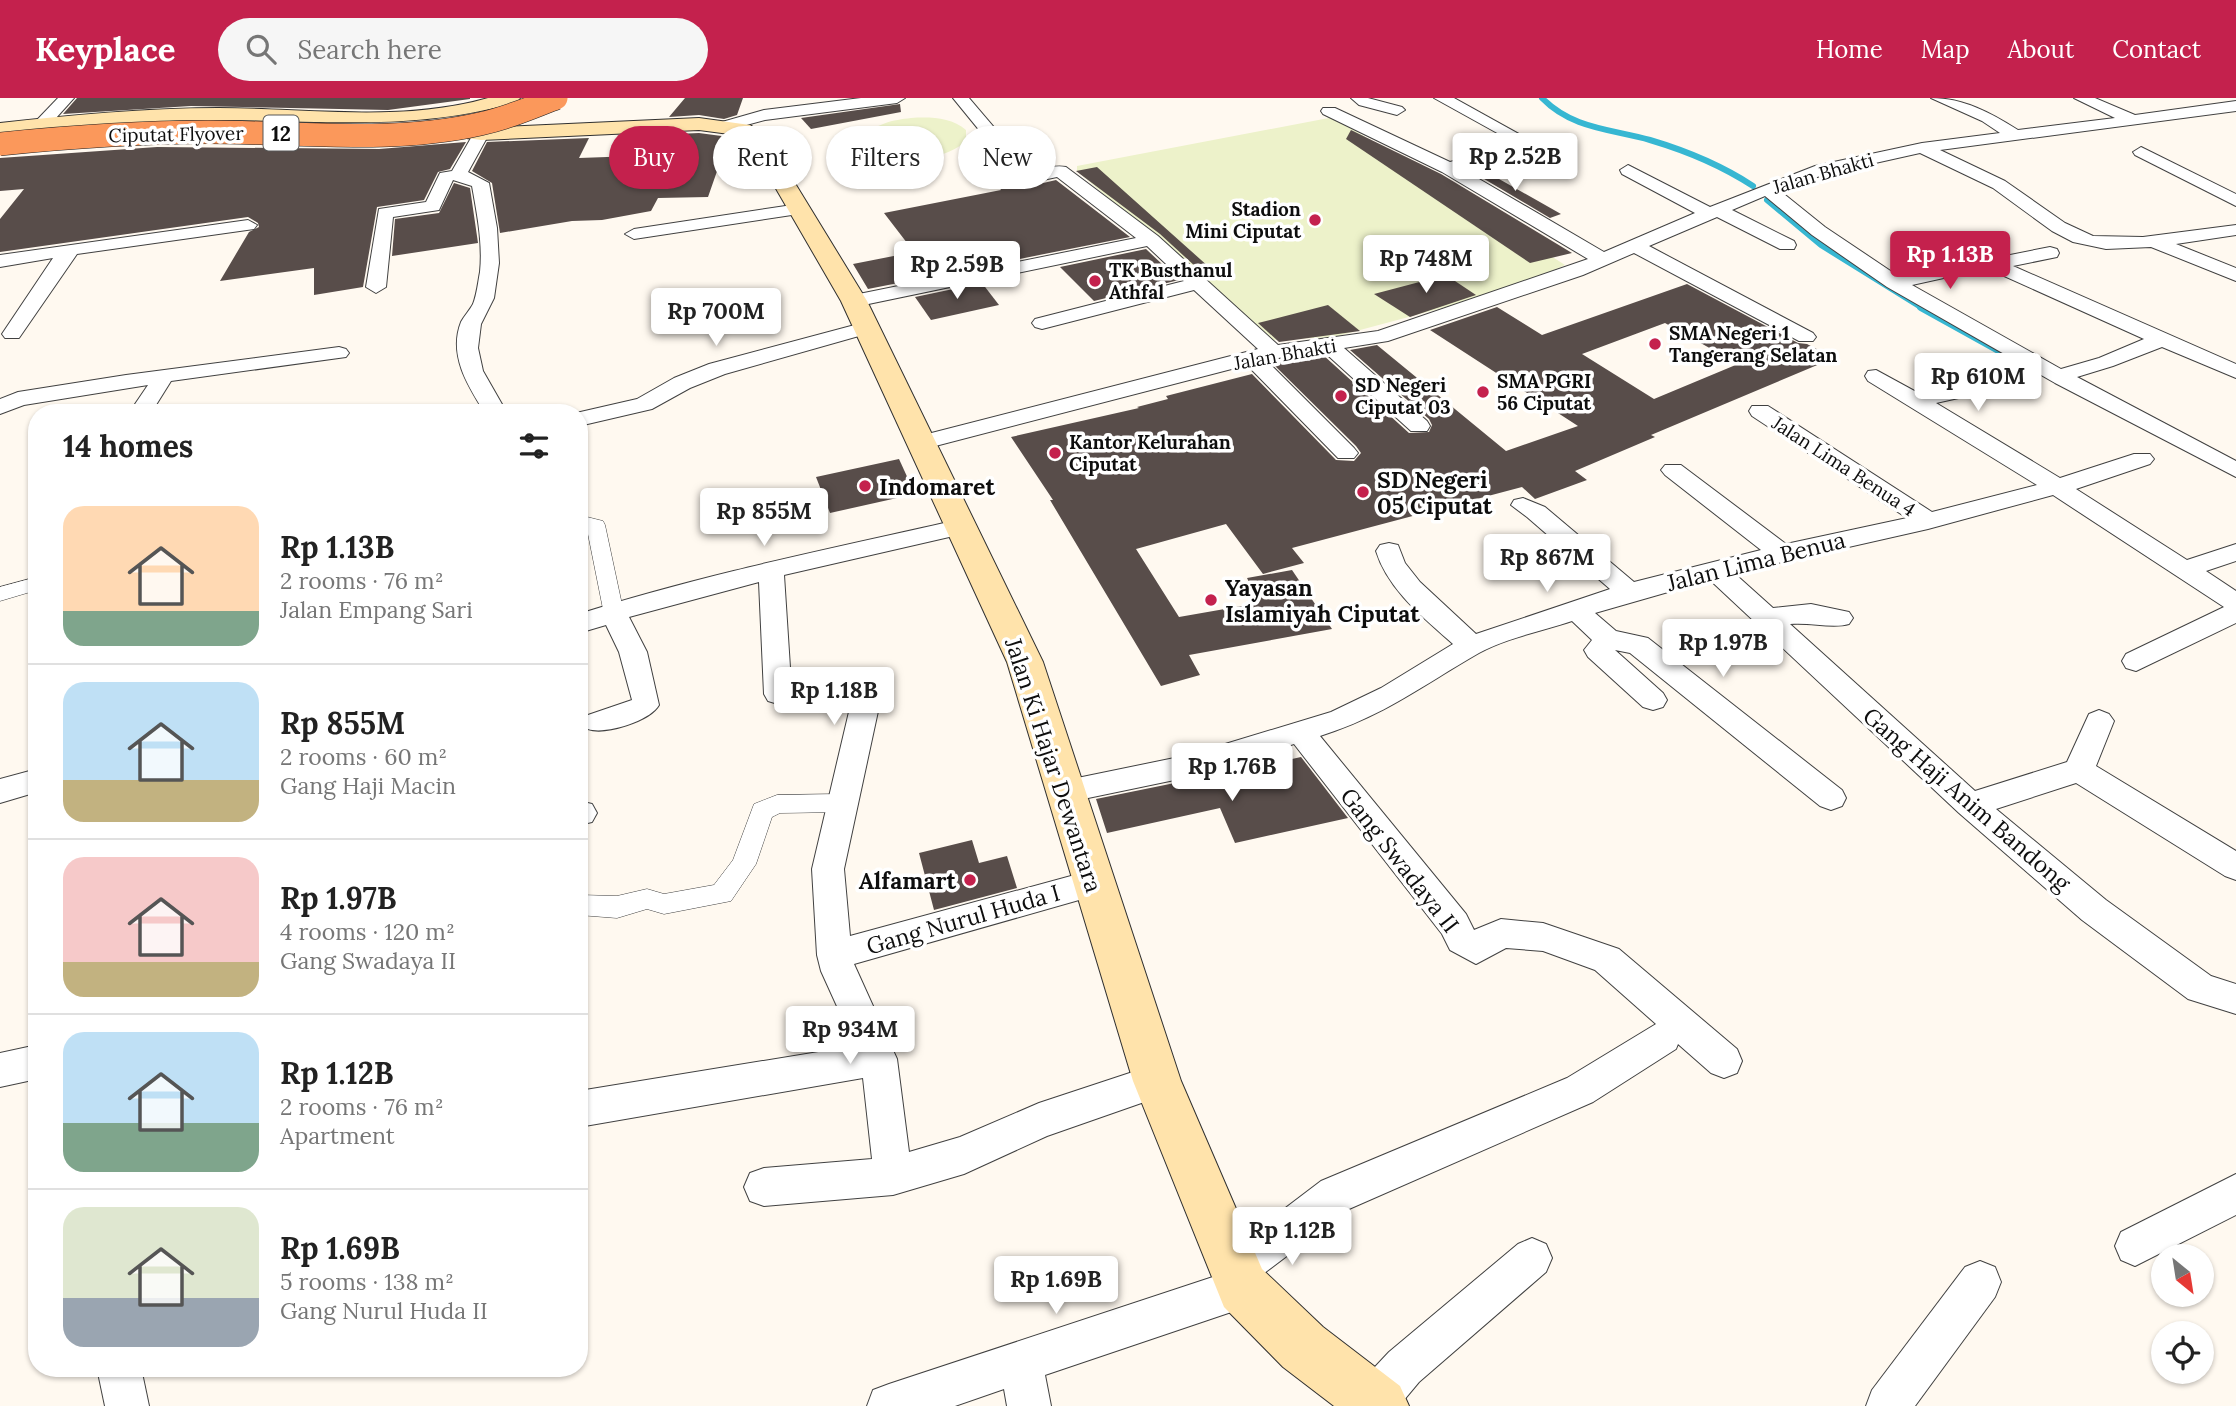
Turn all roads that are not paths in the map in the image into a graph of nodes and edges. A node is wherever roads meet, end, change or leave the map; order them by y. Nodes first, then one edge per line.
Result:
1 (66, 98) edge
2 (527, 98) edge
3 (897, 98) edge
4 (961, 98) edge
5 (1443, 98) edge
6 (1939, 98) edge
7 (2082, 98) edge
8 (503, 100) edge
9 (1362, 100) edge
10 (563, 102) edge
11 (2236, 106) edge
12 (594, 110) dead end
13 (1397, 110) dead end
14 (140, 117) junction
15 (2129, 119) junction
16 (677, 124) junction
17 (728, 125) junction
18 (0, 129) edge
19 (460, 132) junction
20 (481, 134) junction
21 (0, 135) edge
22 (43, 135) junction
23 (2014, 135) junction
24 (122, 141) junction
25 (0, 144) edge
26 (1922, 148) junction
27 (0, 150) edge
28 (2141, 152) dead end
29 (1448, 168) junction
30 (1628, 170) dead end
31 (458, 174) junction
32 (1769, 188) junction
33 (2236, 201) edge
34 (799, 209) junction
35 (1714, 212) junction
36 (248, 225) dead end
37 (2236, 230) edge
38 (634, 234) dead end
39 (1151, 240) junction
40 (2150, 240) junction
41 (1635, 246) junction
42 (1787, 246) dead end
43 (72, 249) junction
44 (2050, 253) dead end
45 (1604, 260) junction
46 (0, 261) edge
47 (1990, 265) junction
48 (2236, 275) edge
49 (1198, 283) junction
50 (1894, 283) junction
51 (376, 287) dead end
52 (2138, 308) dead end
53 (860, 315) junction
54 (2111, 316) junction
55 (1042, 323) dead end
56 (12, 334) dead end
57 (1806, 337) dead end
58 (2162, 339) junction
59 (1329, 346) junction
60 (1273, 352) junction
61 (339, 353) dead end
62 (1251, 357) junction
63 (2236, 372) edge
64 (164, 376) junction
65 (1876, 376) dead end
66 (2059, 376) junction
67 (2000, 382) dead end
68 (1916, 401) junction
69 (146, 404) edge
70 (490, 404) edge
71 (0, 407) edge
72 (1760, 411) dead end
73 (588, 417) edge
74 (1419, 426) dead end
75 (920, 443) junction
76 (1346, 453) dead end
77 (2142, 459) dead end
78 (1673, 470) dead end
79 (2236, 470) edge
80 (2057, 487) junction
81 (1523, 505) dead end
82 (1928, 522) junction
83 (588, 523) edge
84 (962, 527) junction
85 (1389, 551) dead end
86 (2236, 552) edge
87 (1781, 553) junction
88 (771, 570) junction
89 (2184, 570) junction
90 (1716, 572) junction
91 (28, 586) edge
92 (1629, 592) junction
93 (0, 594) edge
94 (2236, 603) edge
95 (1576, 610) junction
96 (2236, 612) edge
97 (614, 614) junction
98 (1766, 618) junction
99 (1840, 618) dead end
100 (588, 621) edge
101 (1608, 639) junction
102 (1472, 645) junction
103 (2136, 662) dead end
104 (1653, 700) dead end
105 (2099, 721) dead end
106 (598, 722) dead end
107 (1300, 733) junction
108 (2079, 770) junction
109 (28, 783) edge
110 (0, 791) edge
111 (1064, 791) junction
112 (1832, 798) dead end
113 (843, 803) junction
114 (1970, 805) junction
115 (2236, 867) edge
116 (1093, 883) junction
117 (588, 905) edge
118 (834, 955) junction
119 (2236, 999) edge
120 (1663, 1038) dead end
121 (879, 1059) junction
122 (1724, 1061) dead end
123 (28, 1064) edge
124 (0, 1070) edge
125 (1157, 1081) junction
126 (588, 1108) edge
127 (893, 1176) junction
128 (764, 1187) dead end
129 (2236, 1194) edge
130 (2135, 1246) dead end
131 (1532, 1258) dead end
132 (1236, 1271) junction
133 (1980, 1282) dead end
134 (1021, 1361) junction
135 (121, 1377) edge
136 (906, 1403) edge
137 (1377, 1404) edge
138 (127, 1406) edge
139 (1029, 1406) edge
140 (1888, 1406) edge

1 - 22 street
2 - 21 highway, Ciputat Flyover / 12
3 - 17 street
4 - 39 street
5 - 29 street
6 - 23 street
7 - 15 street
8 - 14 main road
9 - 13 street
9 - 29 street
10 - 19 main road
10 - 25 highway, Ciputat Flyover / 12, bridge
11 - 15 street, Jalan Bhakti
12 - 16 main road, Jalan Ki Hajar Dewantara
14 - 22 main road
14 - 24 main road
15 - 23 street, Jalan Bhakti
16 - 17 main road, Jalan Ki Hajar Dewantara
16 - 20 main road, Jalan Ki Hajar Dewantara
17 - 34 main road, Jalan Ki Hajar Dewantara
18 - 22 main road
19 - 20 main road, Jalan Ki Hajar Dewantara
19 - 24 main road
20 - 31 street
22 - 24 main road
22 - 27 main road
23 - 26 street, Jalan Bhakti
26 - 32 street, Jalan Bhakti
26 - 40 street
28 - 33 street
29 - 45 street
30 - 35 street
31 - 51 street
31 - 70 street
32 - 35 street, Jalan Bhakti
32 - 50 street
34 - 38 street
34 - 53 main road, Jalan Ki Hajar Dewantara
35 - 41 street, Jalan Bhakti
35 - 42 street
36 - 43 street
37 - 40 street
39 - 49 street
39 - 53 street
40 - 48 street
41 - 45 street, Jalan Bhakti
41 - 57 street
43 - 46 street
43 - 56 street
44 - 47 street
45 - 59 street, Jalan Bhakti
47 - 50 street
47 - 54 street
49 - 55 street
49 - 60 street
50 - 66 street
52 - 54 street
53 - 73 street
53 - 75 main road, Jalan Ki Hajar Dewantara
54 - 58 street
58 - 63 street
58 - 66 street
59 - 60 street, Jalan Bhakti
59 - 74 street
60 - 62 street, Jalan Bhakti
61 - 64 street
62 - 75 street, Jalan Bhakti
62 - 76 street
64 - 69 street
64 - 71 street
65 - 68 street
66 - 79 street
67 - 68 street
68 - 80 street
72 - 82 street, Jalan Lima Benua 4
75 - 84 main road, Jalan Ki Hajar Dewantara
77 - 80 street, Jalan Lima Benua
78 - 87 street
80 - 82 street, Jalan Lima Benua
80 - 89 street
81 - 92 street
82 - 87 street, Jalan Lima Benua
83 - 97 street
84 - 88 street
84 - 111 main road, Jalan Ki Hajar Dewantara
85 - 102 street
86 - 89 street
87 - 90 street, Jalan Lima Benua
88 - 97 street
88 - 113 street
89 - 94 street
90 - 92 street, Jalan Lima Benua
90 - 98 street, Gang Haji Anim Bandong
91 - 93 street
92 - 95 street, Jalan Lima Benua
95 - 101 street
95 - 102 street, Jalan Lima Benua
96 - 103 street
97 - 100 street
97 - 106 street
98 - 99 street
98 - 114 street, Gang Haji Anim Bandong
101 - 104 street
101 - 112 street
102 - 107 street, Jalan Lima Benua
105 - 108 street
107 - 111 street, Jalan Lima Benua
107 - 122 street, Gang Swadaya II
108 - 114 street
108 - 115 street
109 - 110 street
111 - 116 main road, Jalan Ki Hajar Dewantara
113 - 117 street
113 - 118 street
114 - 119 street, Gang Haji Anim Bandong
116 - 118 street, Gang Nurul Huda I
116 - 125 main road, Jalan Ki Hajar Dewantara
118 - 121 street
120 - 132 street
121 - 126 street
121 - 127 street
123 - 124 street
125 - 127 street
125 - 132 main road, Jalan Ki Hajar Dewantara
127 - 128 street
129 - 130 street
131 - 137 street
132 - 134 street
132 - 137 main road, Jalan Ki Hajar Dewantara
133 - 140 street
134 - 136 street
134 - 139 street
135 - 138 street

